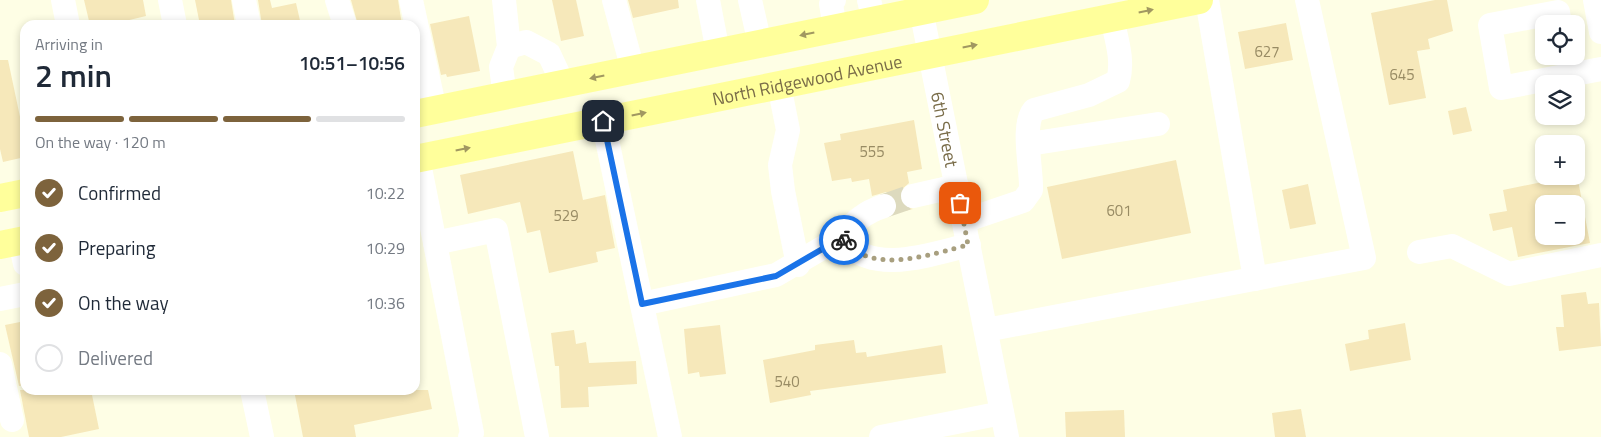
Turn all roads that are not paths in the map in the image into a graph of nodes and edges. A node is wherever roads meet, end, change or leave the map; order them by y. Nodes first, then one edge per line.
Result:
1 (63, 0) edge
2 (170, 0) edge
3 (244, 0) edge
4 (337, 0) edge
5 (411, 0) edge
6 (504, 0) edge
7 (614, 0) edge
8 (708, 0) edge
9 (750, 0) edge
10 (975, 0) edge
11 (1199, 0) edge
12 (1206, 0) edge
13 (1308, 0) edge
14 (1594, 0) edge
15 (920, 5) edge
16 (831, 8) edge
17 (872, 10) edge
18 (1542, 15) edge
19 (1558, 15) edge
20 (1535, 16) edge
21 (1112, 18) junction
22 (67, 20) edge
23 (173, 20) edge
24 (248, 20) edge
25 (343, 20) edge
26 (414, 20) edge
27 (1601, 32) edge
28 (760, 44) junction
29 (509, 47) junction
30 (718, 52) junction
31 (930, 54) junction
32 (1568, 66) edge
33 (1601, 69) edge
34 (633, 70) junction
35 (420, 72) edge
36 (563, 84) junction
37 (779, 85) junction
38 (505, 96) junction
39 (425, 112) edge
40 (603, 121) junction
41 (1158, 124) dead end
42 (1029, 144) junction
43 (420, 157) edge
44 (420, 172) edge
45 (956, 186) junction
46 (20, 194) edge
47 (913, 196) tunnel mouth
48 (0, 198) edge
49 (884, 206) tunnel mouth
50 (964, 221) junction
51 (844, 240) junction
52 (435, 243) junction
53 (968, 245) junction
54 (1419, 252) dead end
55 (1601, 255) edge
56 (798, 265) junction
57 (1255, 279) junction
58 (20, 295) edge
59 (0, 299) edge
60 (642, 304) junction
61 (986, 330) junction
62 (0, 364) edge
63 (253, 395) edge
64 (1002, 413) junction
65 (12, 420) dead end
66 (262, 437) edge
67 (470, 437) edge
68 (537, 437) edge
69 (670, 437) edge
70 (881, 437) edge
71 (1007, 437) edge

1 - 22 street
2 - 23 street
3 - 24 street
4 - 25 street
5 - 26 street
6 - 29 street
7 - 34 street
8 - 30 street
9 - 28 street
10 - 15 main road
21 -> 11 main road, North Ridgewood Avenue
12 - 57 street
13 - 57 street
14 - 27 street
15 - 17 main road
15 - 31 street, 6th Street
16 - 17 main road
16 -> 28 main road
18 - 19 street
20 - 32 street
31 -> 21 main road, North Ridgewood Avenue
21 - 42 street
28 - 30 main road
29 - 36 street
29 - 38 street
30 - 34 main road
31 - 37 main road, North Ridgewood Avenue
31 - 45 street, 6th Street
32 - 33 street
34 -> 36 main road
35 - 39 street
36 - 38 main road
40 -> 37 main road, North Ridgewood Avenue
37 - 56 street
38 - 39 main road
43 -> 40 main road, North Ridgewood Avenue
40 - 60 street
41 - 42 street
42 - 50 street
44 - 52 street
45 - 47 street
45 - 50 street, 6th Street
46 - 48 main road
49 - 51 street
50 - 53 street, 6th Street
51 - 53 street
51 - 56 street
52 - 67 street
52 - 68 street
53 - 61 street, 6th Street
54 - 55 street
56 - 60 street
57 - 61 street
58 - 59 street
60 - 69 street
61 - 64 street, 6th Street
62 - 65 street
63 - 66 street
64 - 70 street
64 - 71 street, 6th Street

